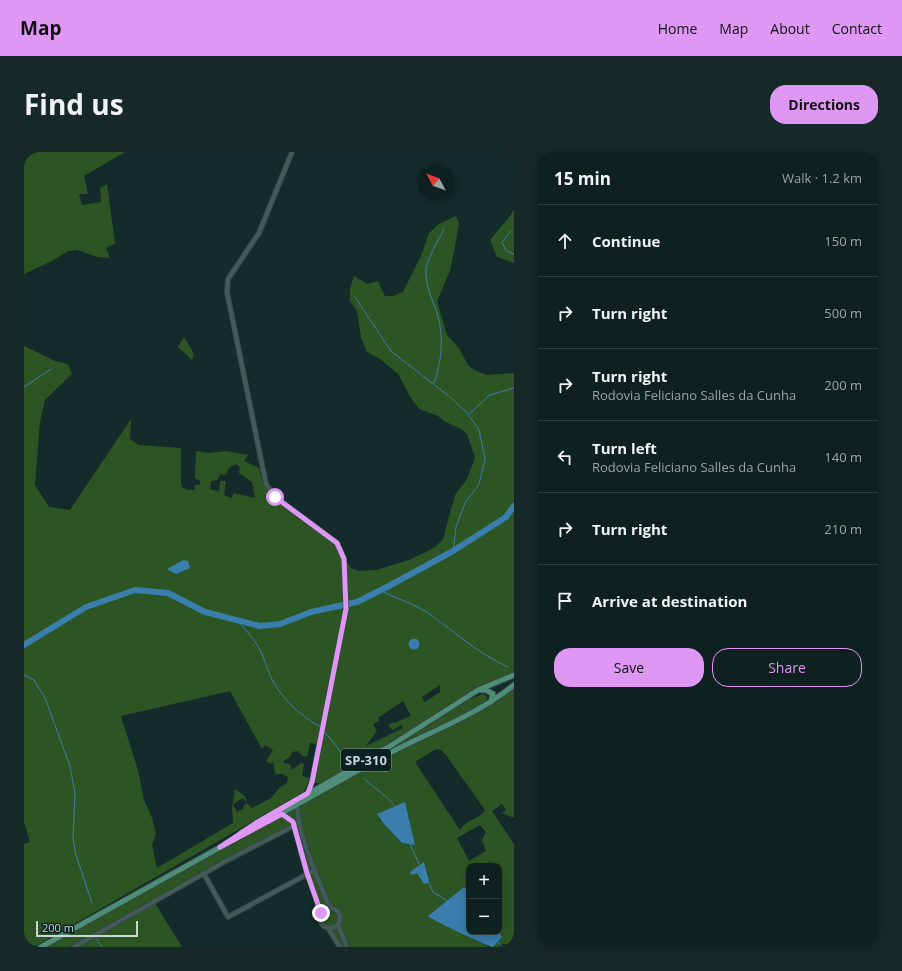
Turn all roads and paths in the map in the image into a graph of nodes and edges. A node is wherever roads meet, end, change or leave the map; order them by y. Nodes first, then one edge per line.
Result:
1 (292, 152) edge
2 (514, 675) edge
3 (514, 685) edge
4 (478, 690) junction
5 (491, 702) junction
6 (312, 782) junction
7 (321, 785) junction
8 (308, 793) junction
9 (297, 805) junction
10 (282, 814) junction
11 (299, 823) junction
12 (293, 826) junction
13 (220, 847) junction
14 (315, 870) junction
15 (307, 873) junction
16 (204, 874) junction
17 (330, 908) junction
18 (321, 913) junction
19 (338, 925) junction
20 (328, 928) junction
21 (41, 947) edge
22 (74, 947) edge
23 (340, 947) edge
24 (347, 947) edge

1 - 6 street
2 - 4 main road, SP-310
3 - 5 main road, SP-310
4 - 5 main road
4 - 7 main road, SP-310
5 - 9 main road, SP-310
6 - 7 street
6 - 8 street
7 - 8 main road, SP-310
8 - 13 main road, SP-310
9 - 10 main road, SP-310
9 - 11 street
10 - 12 street
10 - 13 main road, SP-310
11 - 12 street
11 - 14 street
12 - 15 street
12 - 16 street
13 - 21 main road, SP-310
14 - 15 street
14 - 17 street
15 - 16 street
15 - 18 street
16 - 22 street
17 - 18 street
17 - 19 street
18 - 20 street
19 - 20 street
19 - 24 street
20 - 23 street

